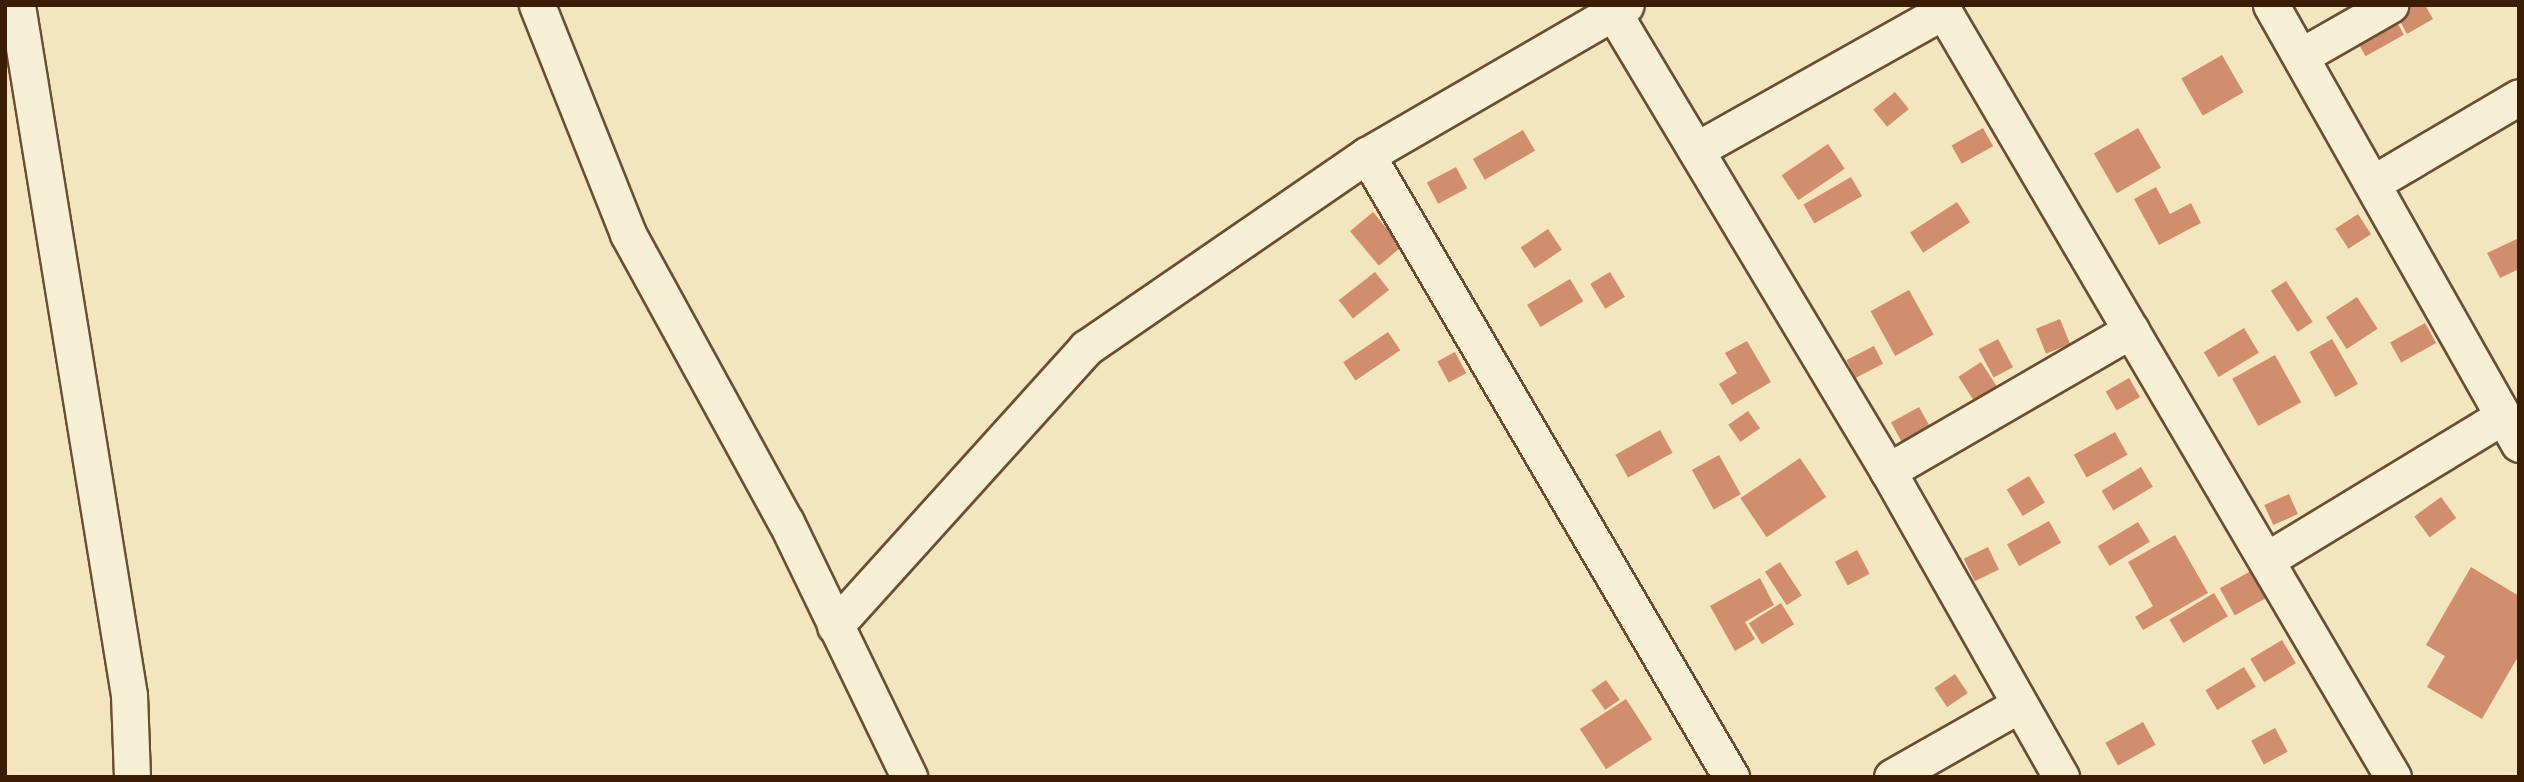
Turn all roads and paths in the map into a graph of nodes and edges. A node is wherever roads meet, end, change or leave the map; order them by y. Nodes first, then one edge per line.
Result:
1 (17, 5) edge
2 (537, 5) edge
3 (2271, 5) edge
4 (2390, 5) edge
5 (1942, 8) edge
6 (1619, 9) edge
7 (2301, 55) junction
8 (2519, 97) edge
9 (1696, 150) junction
10 (1367, 155) junction
11 (2373, 183) junction
12 (2131, 330) junction
13 (2511, 430) edge
14 (1888, 471) junction
15 (2268, 559) junction
16 (835, 626) junction
17 (2019, 705) junction
18 (132, 777) edge
19 (909, 777) edge
20 (1731, 777) edge
21 (1892, 777) edge
22 (2060, 777) edge
23 (2393, 777) edge

1 - 18 street
2 - 16 street
3 - 7 street
4 - 7 street
5 - 9 street
5 - 12 street
6 - 9 street
6 - 10 street
7 - 11 street
8 - 11 street
9 - 14 street
10 - 16 street
10 - 20 street
11 - 13 street
12 - 14 street
12 - 15 street
13 - 15 street
14 - 17 street
15 - 23 street
16 - 19 street
17 - 21 street
17 - 22 street

